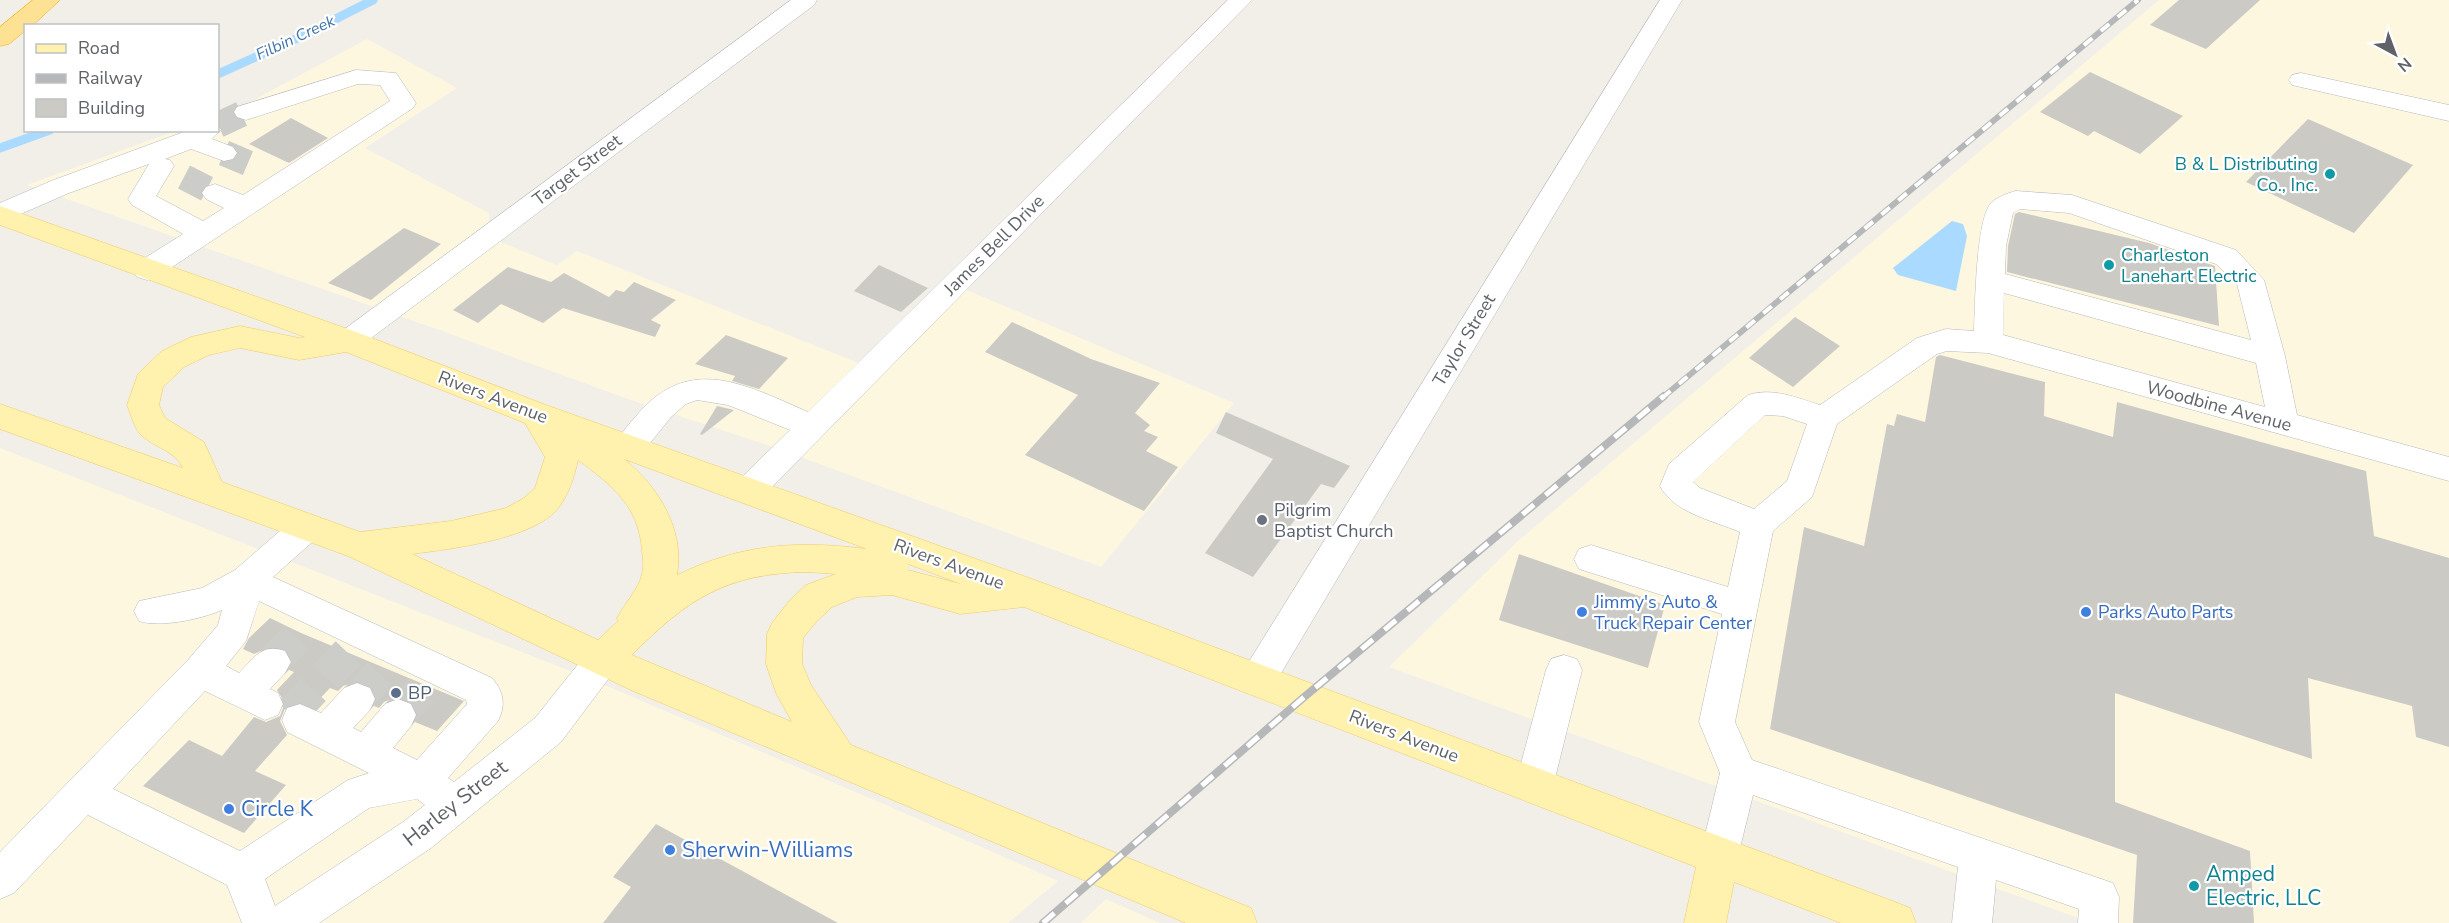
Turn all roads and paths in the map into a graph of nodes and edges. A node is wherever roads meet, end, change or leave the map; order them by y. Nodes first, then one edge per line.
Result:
1 (32, 0) edge
2 (48, 0) edge
3 (806, 0) edge
4 (1241, 0) edge
5 (1671, 0) edge
6 (0, 18) edge
7 (0, 39) edge
8 (2301, 80) dead end
9 (2449, 113) edge
10 (252, 117) tunnel mouth
11 (213, 141) edge
12 (163, 167) junction
13 (257, 167) tunnel mouth
14 (284, 179) junction
15 (215, 193) tunnel mouth
16 (243, 206) junction
17 (0, 214) edge
18 (203, 233) junction
19 (147, 270) junction
20 (1991, 280) junction
21 (348, 341) junction
22 (1988, 342) junction
23 (2270, 356) junction
24 (708, 368) dead end
25 (685, 391) junction
26 (535, 414) junction
27 (0, 416) edge
28 (1824, 418) junction
29 (2284, 424) junction
30 (812, 427) junction
31 (628, 448) junction
32 (2449, 469) edge
33 (748, 491) junction
34 (209, 492) junction
35 (1758, 525) junction
36 (307, 527) junction
37 (360, 546) junction
38 (1591, 559) dead end
39 (947, 564) junction
40 (247, 580) junction
41 (1030, 594) junction
42 (1742, 605) junction
43 (151, 611) dead end
44 (603, 659) junction
45 (273, 662) tunnel mouth
46 (1564, 670) dead end
47 (201, 671) junction
48 (1258, 679) junction
49 (357, 699) tunnel mouth
50 (398, 716) tunnel mouth
51 (366, 753) junction
52 (837, 758) junction
53 (1739, 773) junction
54 (422, 781) junction
55 (1533, 786) junction
56 (84, 794) junction
57 (454, 806) junction
58 (1979, 855) junction
59 (1719, 856) junction
60 (242, 872) junction
61 (0, 880) edge
62 (262, 923) edge
63 (284, 923) edge
64 (1236, 923) edge
65 (1705, 923) edge
66 (1895, 923) edge
67 (1972, 923) edge
68 (2098, 923) edge

1 - 6 highway
2 - 7 highway
3 - 21 street, Target Street
4 - 30 street, James Bell Drive
5 - 48 street, Taylor Street
8 - 9 street
10 - 14 street
11 - 12 street
12 - 17 street
12 - 18 street
13 - 14 street
14 - 16 street
15 - 16 street
16 - 18 street
17 - 19 main road, Rivers Avenue
18 - 19 street
19 - 21 main road, Rivers Avenue
20 - 22 street
20 - 23 street
20 - 23 street
21 - 26 main road, Rivers Avenue
21 - 34 main road
22 - 28 street, Woodbine Avenue
22 - 29 street, Woodbine Avenue
23 - 29 street
24 - 25 street
25 - 30 street
25 - 31 street
26 - 31 main road, Rivers Avenue
26 - 37 main road
26 - 44 main road
27 - 34 main road
28 - 35 street
28 - 35 street
29 - 32 street, Woodbine Avenue
30 - 33 street, James Bell Drive
31 - 33 main road, Rivers Avenue
33 - 39 main road, Rivers Avenue
34 - 36 main road
35 - 42 street
36 - 37 main road
36 - 40 street
37 - 44 main road
38 - 42 street
39 - 41 main road, Rivers Avenue
39 - 44 main road
40 - 43 street
40 - 47 street
40 - 54 street
41 - 48 main road, Rivers Avenue
41 - 52 main road
42 - 53 street
44 - 52 main road
44 - 57 street, Harley Street
45 - 47 street
46 - 55 street
47 - 56 street
48 - 55 main road, Rivers Avenue
49 - 51 street
50 - 51 street
51 - 54 street
52 - 64 main road
53 - 58 street
53 - 59 street
54 - 57 street
54 - 60 street
55 - 59 main road, Rivers Avenue
56 - 60 street
56 - 61 street
57 - 63 street, Harley Street
58 - 67 street
58 - 68 street
59 - 65 main road
59 - 66 main road, Rivers Avenue
60 - 62 street

